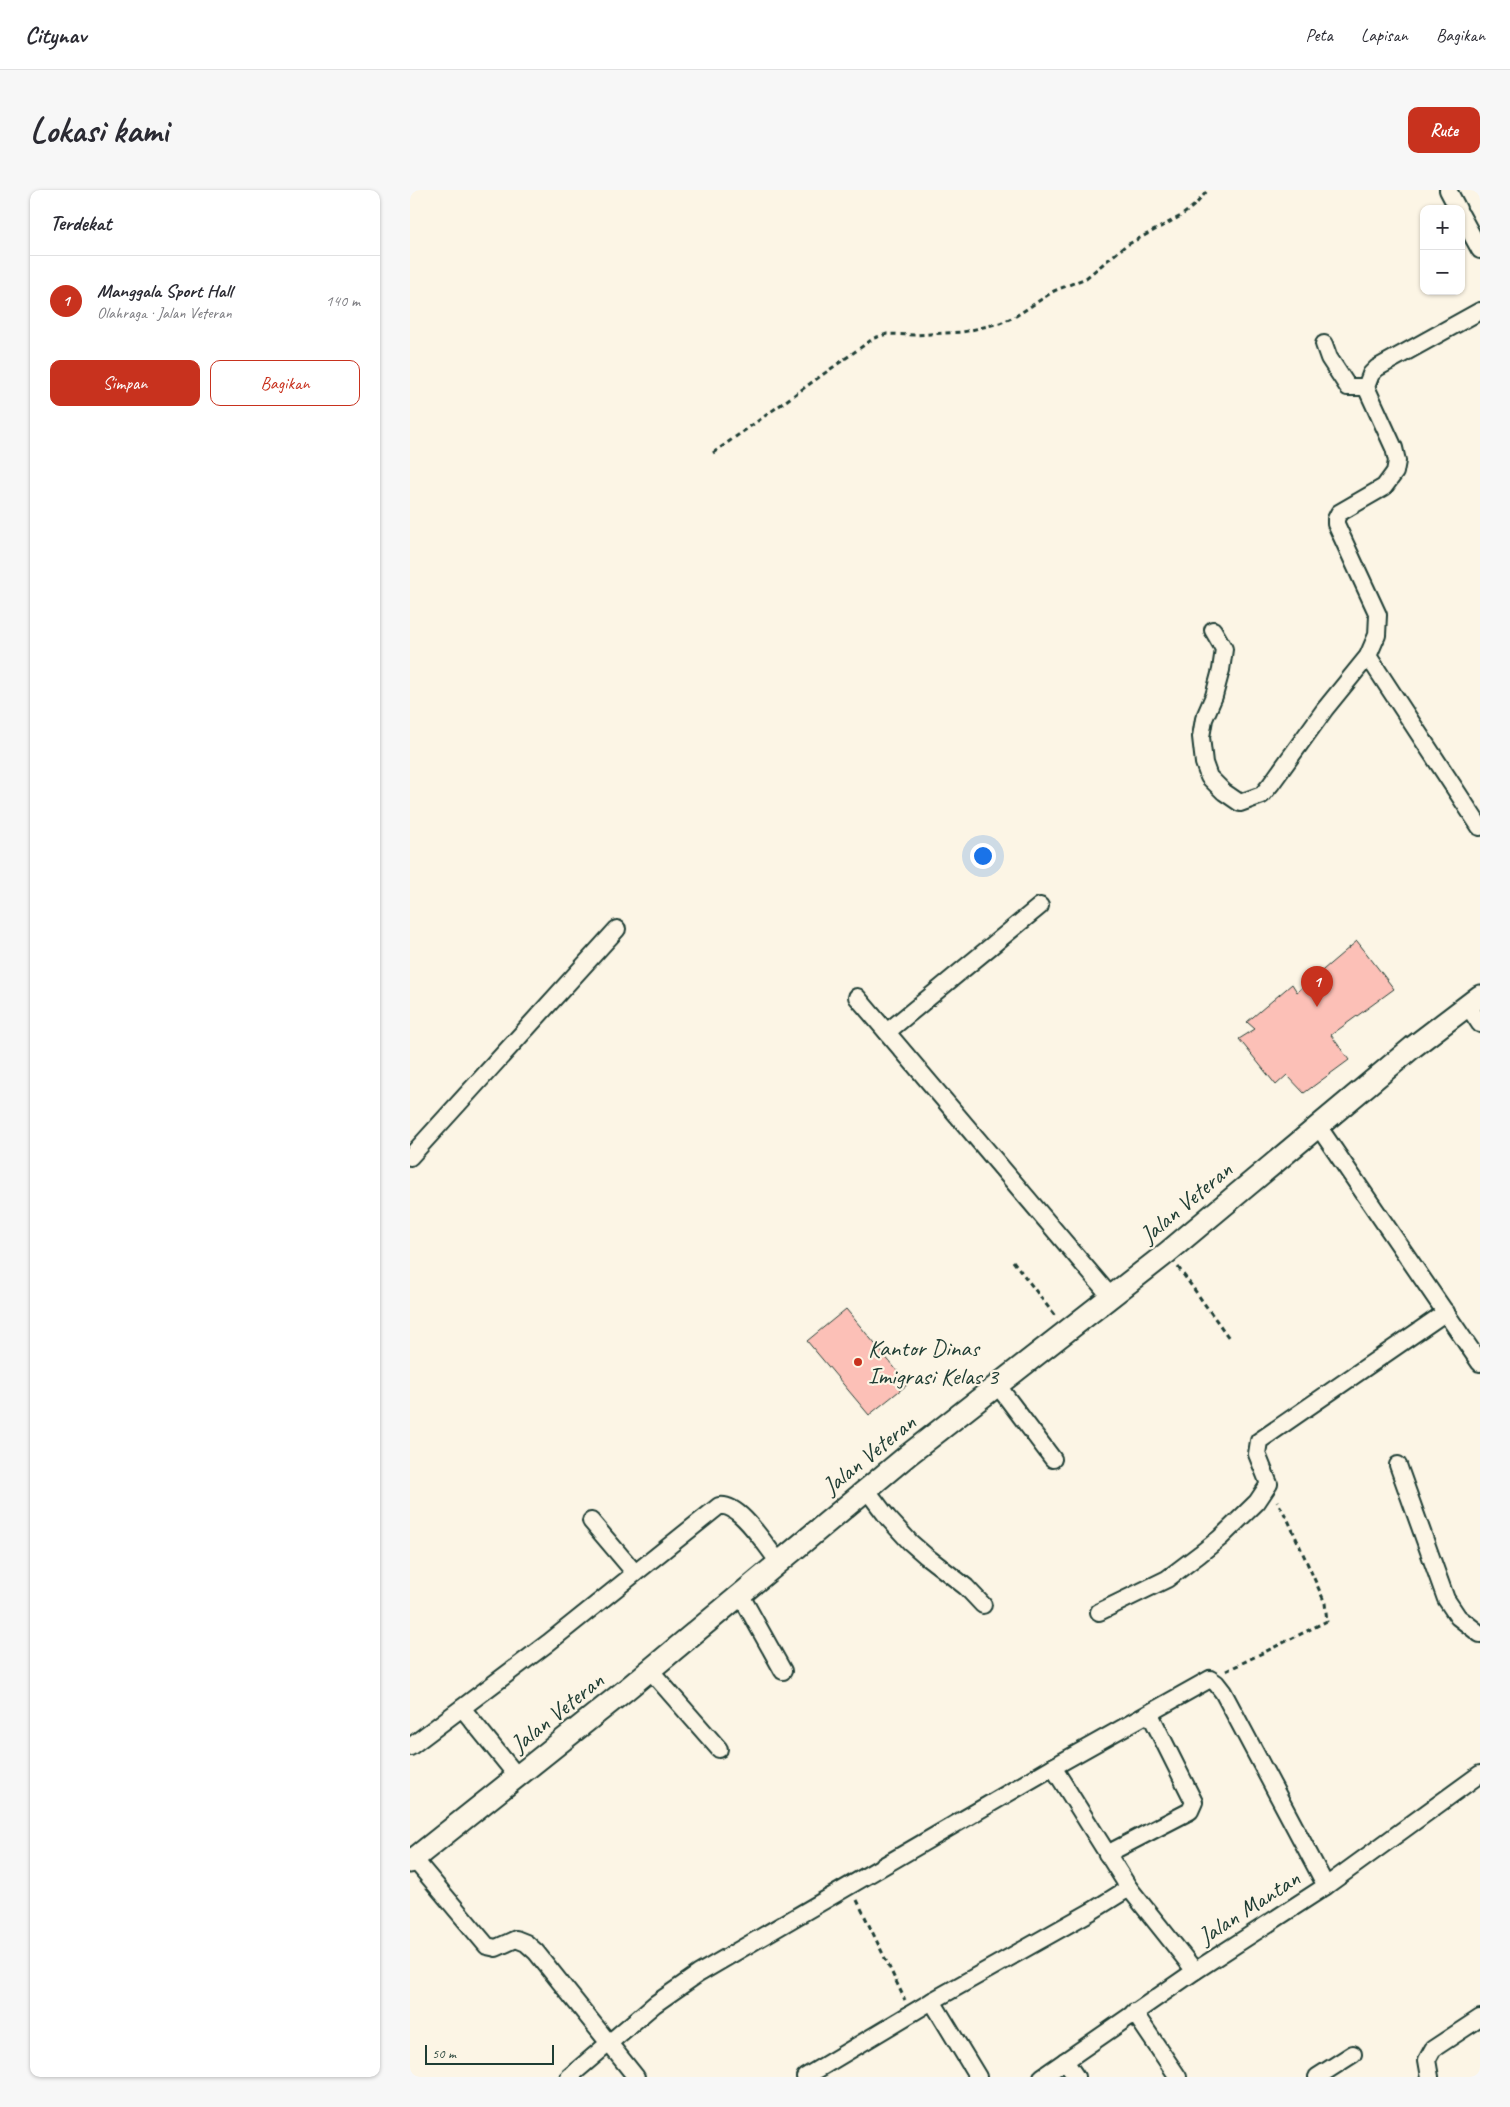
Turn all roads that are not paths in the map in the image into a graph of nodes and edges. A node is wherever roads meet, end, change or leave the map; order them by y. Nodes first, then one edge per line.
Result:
1 (1449, 192) edge
2 (1456, 205) edge
3 (1465, 222) edge
4 (1480, 250) edge
5 (1480, 311) edge
6 (1324, 344) dead end
7 (1366, 387) junction
8 (1213, 630) dead end
9 (1368, 656) junction
10 (1480, 827) edge
11 (1040, 906) dead end
12 (617, 929) dead end
13 (857, 997) dead end
14 (1474, 1001) edge
15 (1480, 1024) edge
16 (887, 1032) junction
17 (1318, 1126) junction
18 (410, 1158) edge
19 (1111, 1296) junction
20 (1446, 1312) junction
21 (1480, 1364) edge
22 (998, 1386) junction
23 (1054, 1460) dead end
24 (1398, 1465) dead end
25 (866, 1489) junction
26 (592, 1521) dead end
27 (779, 1562) junction
28 (635, 1573) junction
29 (740, 1594) junction
30 (983, 1605) dead end
31 (1099, 1612) dead end
32 (1480, 1634) edge
33 (650, 1670) junction
34 (783, 1671) dead end
35 (462, 1708) junction
36 (1150, 1714) junction
37 (410, 1746) edge
38 (719, 1748) dead end
39 (1053, 1767) junction
40 (1480, 1774) edge
41 (517, 1776) junction
42 (1107, 1854) junction
43 (412, 1861) edge
44 (1326, 1886) junction
45 (1129, 1888) junction
46 (1195, 1970) junction
47 (932, 2001) junction
48 (1134, 2012) junction
49 (1480, 2018) edge
50 (609, 2041) junction
51 (1353, 2054) dead end
52 (1065, 2060) junction
53 (569, 2077) edge
54 (636, 2077) edge
55 (805, 2077) edge
56 (978, 2077) edge
57 (1042, 2077) edge
58 (1076, 2077) edge
59 (1178, 2077) edge
60 (1317, 2077) edge
61 (1430, 2077) edge

1 - 2 street
3 - 4 street
5 - 7 street
6 - 7 street
7 - 9 street
8 - 9 street
9 - 10 street
11 - 16 street
12 - 18 street
13 - 16 street
14 - 15 street
14 - 17 street, Jalan Veteran
16 - 19 street
17 - 19 street, Jalan Veteran
17 - 20 street
19 - 22 street, Jalan Veteran
20 - 21 street
20 - 31 street
22 - 23 street
22 - 25 street, Jalan Veteran
24 - 32 street
25 - 27 street, Jalan Veteran
25 - 30 street
26 - 28 street
27 - 28 street
27 - 29 street, Jalan Veteran
28 - 35 street
29 - 33 street, Jalan Veteran
29 - 34 street
33 - 38 street
33 - 41 street, Jalan Veteran
35 - 37 street
35 - 41 street
36 - 39 street
36 - 42 street
36 - 44 street
39 - 42 street
39 - 50 street
40 - 44 street, Jalan Mantan
41 - 43 street, Jalan Veteran
42 - 45 street
43 - 50 street
44 - 46 street, Jalan Mantan
45 - 46 street
45 - 47 street
46 - 48 street, Jalan Mantan
47 - 55 street
47 - 56 street
48 - 52 street, Jalan Mantan
48 - 59 street
49 - 61 street
50 - 53 street
50 - 54 street
51 - 60 street
52 - 57 street, Jalan Mantan
52 - 58 street

